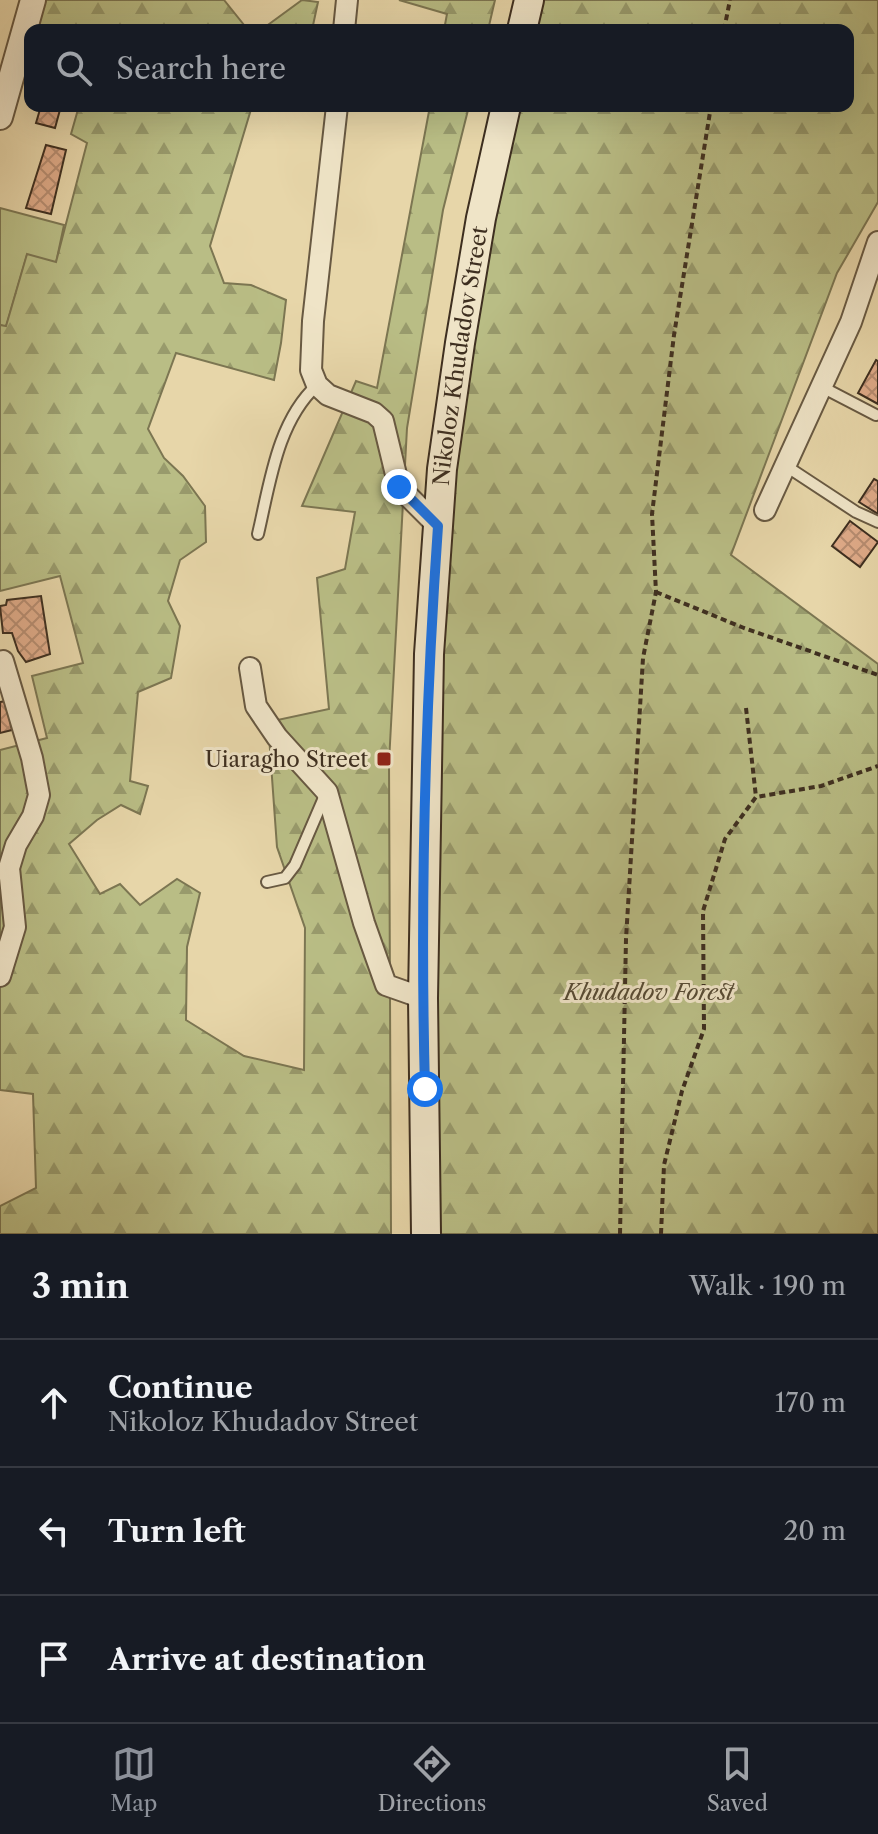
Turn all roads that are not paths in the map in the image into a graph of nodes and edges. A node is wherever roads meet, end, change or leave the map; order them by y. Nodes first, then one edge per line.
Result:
1 (33, 0) edge
2 (347, 0) edge
3 (529, 0) edge
4 (26, 24) edge
5 (345, 24) edge
6 (523, 24) edge
7 (24, 32) edge
8 (336, 112) edge
9 (505, 112) edge
10 (0, 117) edge
11 (878, 242) edge
12 (874, 266) edge
13 (317, 385) junction
14 (820, 386) junction
15 (876, 415) edge
16 (786, 466) junction
17 (765, 510) dead end
18 (878, 522) edge
19 (438, 526) junction
20 (258, 534) dead end
21 (3, 661) dead end
22 (250, 668) dead end
23 (327, 792) junction
24 (267, 882) dead end
25 (3, 949) edge
26 (0, 976) edge
27 (423, 998) junction
28 (426, 1234) edge

1 - 4 street
2 - 5 street
3 - 6 main road
7 - 10 street
8 - 13 street
9 - 19 main road, Nikoloz Khudadov Street
11 - 12 street
12 - 14 street
13 - 19 street
13 - 20 lane
14 - 15 lane
14 - 16 street
16 - 17 street
16 - 18 lane
19 - 27 main road, Nikoloz Khudadov Street
21 - 25 street
22 - 23 street
23 - 24 lane
23 - 27 street
25 - 26 street
27 - 28 main road, Nikoloz Khudadov Street

